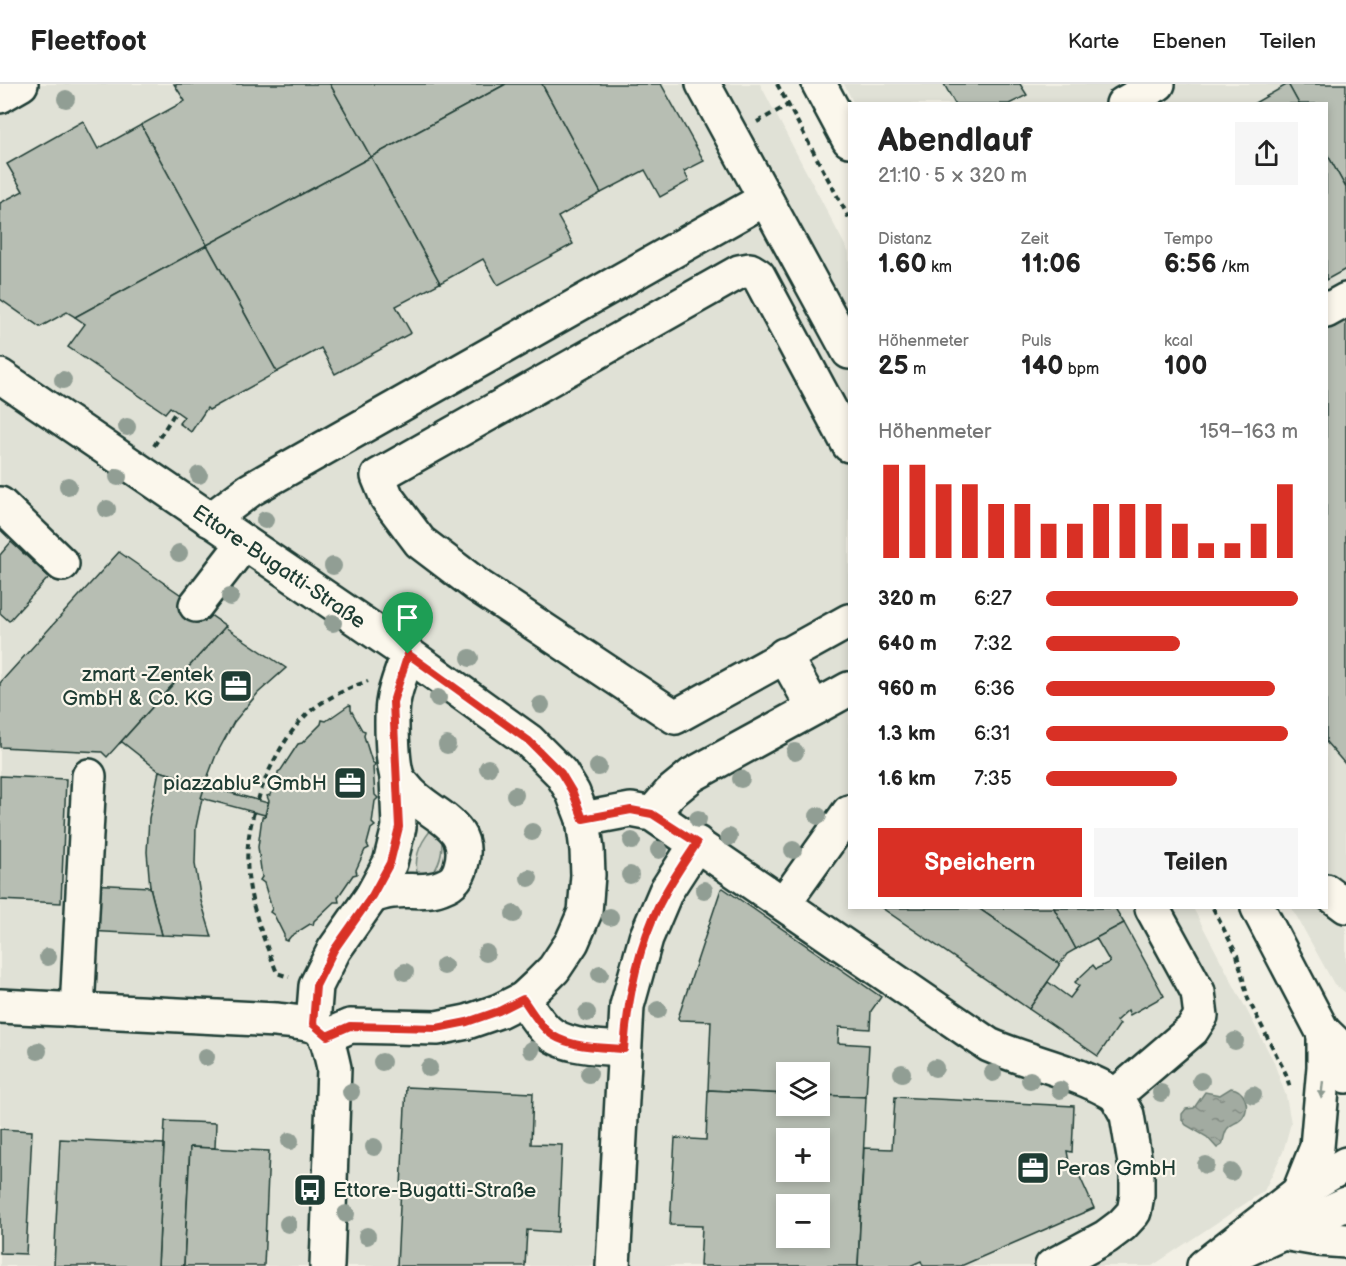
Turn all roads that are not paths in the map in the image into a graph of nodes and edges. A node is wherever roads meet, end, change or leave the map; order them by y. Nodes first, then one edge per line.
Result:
1 (21, 84) edge
2 (703, 84) edge
3 (819, 84) edge
4 (1158, 84) edge
5 (0, 96) edge
6 (1126, 102) edge
7 (848, 138) edge
8 (765, 199) junction
9 (1346, 300) edge
10 (1328, 310) edge
11 (848, 350) edge
12 (0, 376) edge
13 (848, 443) edge
14 (0, 504) edge
15 (210, 520) junction
16 (244, 543) junction
17 (62, 564) dead end
18 (196, 605) dead end
19 (848, 622) edge
20 (784, 655) junction
21 (405, 663) junction
22 (848, 690) edge
23 (814, 708) junction
24 (89, 776) dead end
25 (397, 777) junction
26 (848, 813) edge
27 (652, 814) junction
28 (583, 819) junction
29 (697, 843) junction
30 (1328, 892) edge
31 (372, 896) junction
32 (784, 903) junction
33 (1346, 906) edge
34 (1153, 909) edge
35 (1259, 909) edge
36 (523, 999) junction
37 (0, 1006) edge
38 (77, 1010) junction
39 (320, 1030) junction
40 (1335, 1042) edge
41 (624, 1049) junction
42 (1346, 1076) edge
43 (1116, 1095) junction
44 (1346, 1164) edge
45 (1299, 1192) junction
46 (1346, 1204) edge
47 (1283, 1233) junction
48 (1346, 1241) edge
49 (327, 1266) edge
50 (613, 1266) edge
51 (1052, 1266) edge
52 (1205, 1266) edge

1 - 5 street
2 - 8 street
3 - 7 street
4 - 6 street
8 - 11 street
8 - 15 street
9 - 10 street
12 - 15 street, Ettore-Bugatti-Straße
13 - 20 street
14 - 17 street
15 - 16 street, Ettore-Bugatti-Straße
16 - 18 street
16 - 21 street, Ettore-Bugatti-Straße
19 - 20 street
20 - 23 street
21 - 25 street
21 - 28 street, Ettore-Bugatti-Straße
22 - 23 street
23 - 27 street
24 - 38 street
25 - 31 street
25 - 31 street
26 - 32 street
27 - 28 street
27 - 29 street
28 - 36 street, Ettore-Bugatti-Straße
29 - 32 street
29 - 41 street
30 - 33 street
31 - 39 street
32 - 43 street
34 - 43 street
35 - 40 street
36 - 39 street, Ettore-Bugatti-Straße
36 - 41 street
37 - 38 street, Ettore-Bugatti-Straße
38 - 39 street, Ettore-Bugatti-Straße
39 - 49 street
40 - 42 street
40 -> 45 street
41 - 50 street
43 - 51 street
44 - 45 street
45 - 52 street
46 - 47 street
47 - 48 street
47 - 52 street

